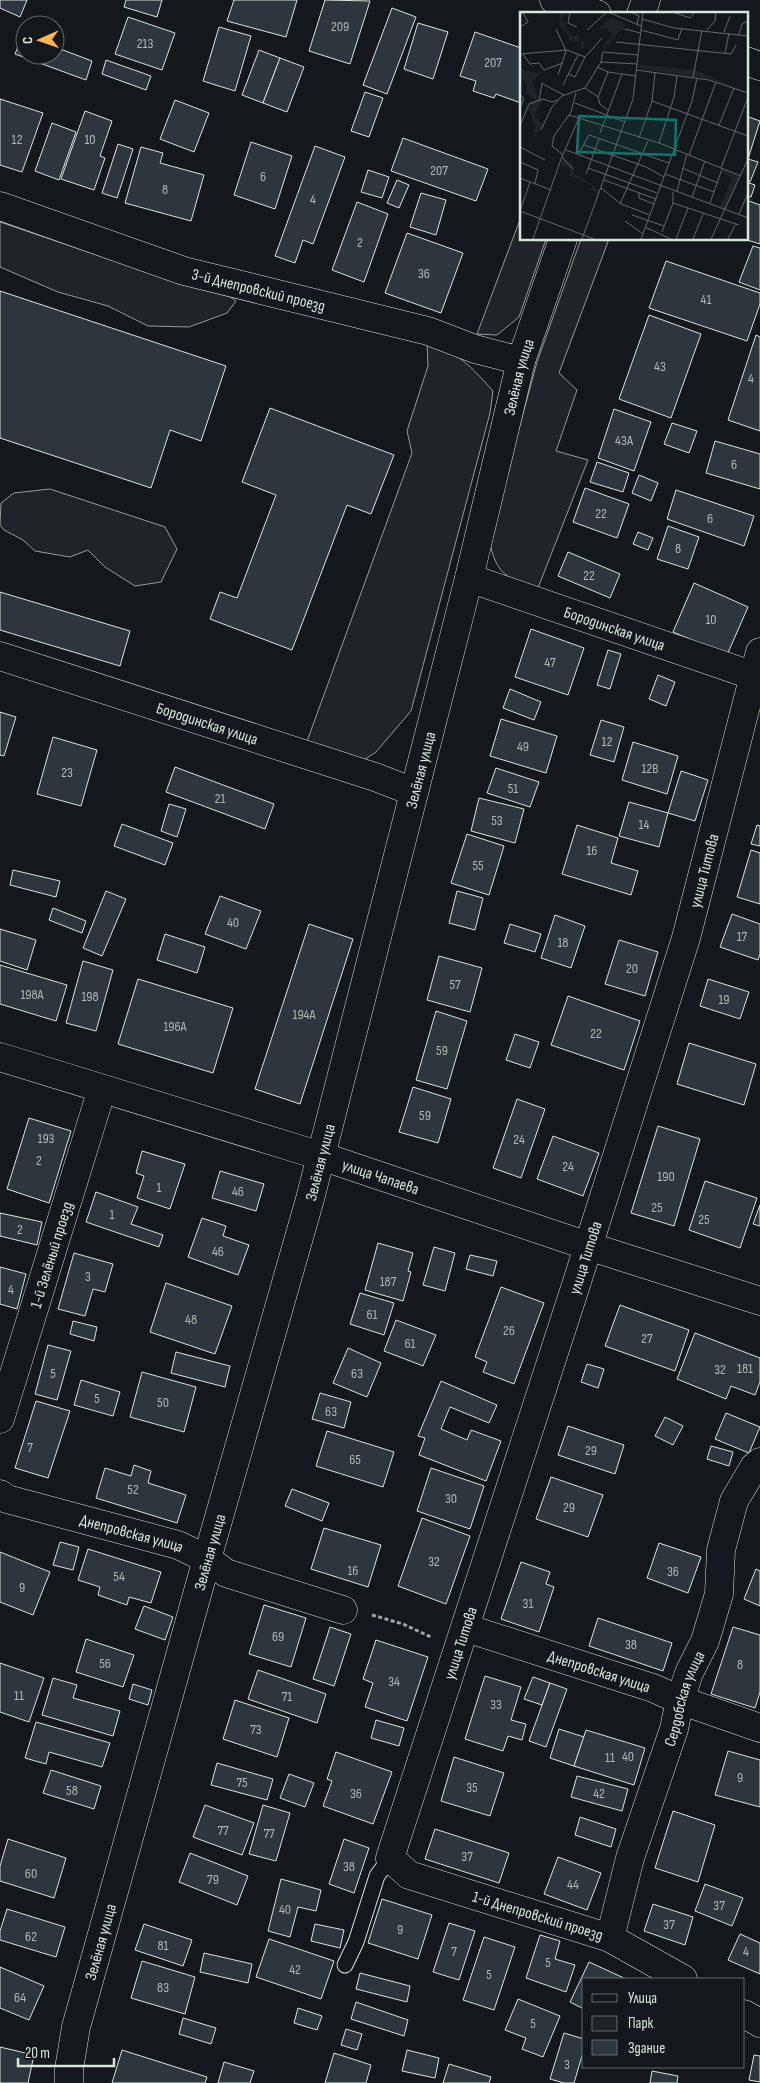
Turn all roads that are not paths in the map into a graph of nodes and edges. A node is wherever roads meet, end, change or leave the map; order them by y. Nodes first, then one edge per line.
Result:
1 (554, 0) edge
2 (646, 0) edge
3 (591, 12) edge
4 (642, 12) edge
5 (0, 206) edge
6 (563, 240) edge
7 (521, 361) junction
8 (469, 578) junction
9 (0, 656) edge
10 (758, 669) edge
11 (414, 792) junction
12 (0, 1057) edge
13 (102, 1089) junction
14 (320, 1156) junction
15 (588, 1246) junction
16 (760, 1300) edge
17 (0, 1420) edge
18 (760, 1462) edge
19 (0, 1494) edge
20 (207, 1559) junction
21 (343, 1610) road end
22 (466, 1628) junction
23 (680, 1700) junction
24 (760, 1728) edge
25 (390, 1858) junction
26 (610, 1938) junction
27 (345, 1965) dead end
28 (681, 1978) edge
29 (745, 2015) edge
30 (760, 2023) edge
31 (69, 2083) edge

1 - 3 street
2 - 4 street
5 - 7 street, 3-й Днепровский проезд
6 - 7 street, Зелёная улица
7 - 8 street, Зелёная улица
8 - 10 street, Бородинская улица
8 - 11 street, Зелёная улица
9 - 11 street, Бородинская улица
10 - 15 street, улица Титова
11 - 14 street, Зелёная улица
12 - 13 street, улица Чапаева
13 - 14 street, улица Чапаева
13 - 17 street, 1-й Зелёный проезд
14 - 15 street, улица Чапаева
14 - 20 street, Зелёная улица
15 - 16 street, улица Чапаева
15 - 22 street, улица Титова
18 - 23 street, Сердобская улица
19 - 20 street, Днепровская улица
20 - 21 street, Днепровская улица
20 - 31 street, Зелёная улица
22 - 23 street, Днепровская улица
22 - 25 street, улица Титова
23 - 24 street, Днепровская улица
23 - 26 street, Сердобская улица
25 - 26 street, 1-й Днепровский проезд
25 - 27 lane
26 - 28 street, 1-й Днепровский проезд
29 - 30 street

